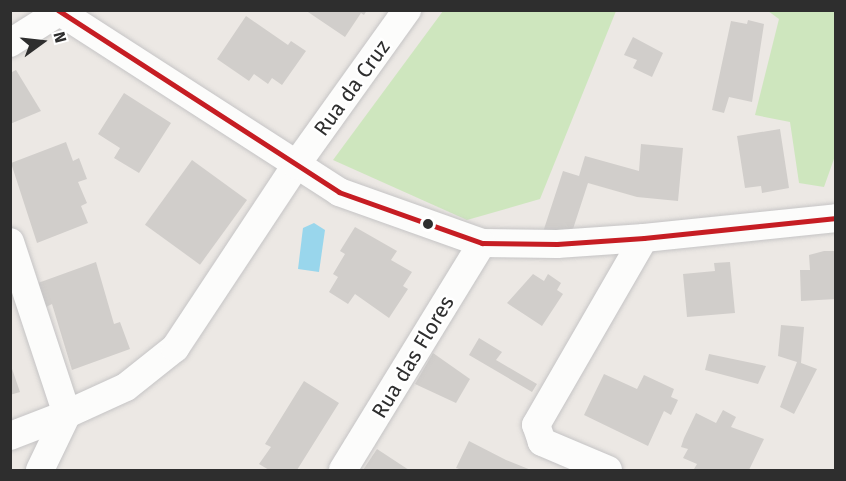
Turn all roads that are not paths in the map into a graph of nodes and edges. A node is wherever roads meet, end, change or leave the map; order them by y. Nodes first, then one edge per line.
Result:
1 (407, 10) edge
2 (58, 11) edge
3 (10, 44) edge
4 (296, 165) junction
5 (836, 218) edge
6 (644, 238) junction
7 (10, 242) edge
8 (482, 243) junction
9 (68, 414) junction
10 (10, 436) edge
11 (40, 471) edge
12 (343, 471) edge
13 (608, 471) edge

1 - 4 street, Rua da Cruz
2 - 3 street
2 - 4 street
4 - 8 street
4 - 9 street, Rua da Cruz
5 - 6 street
6 - 8 street
6 - 13 street
7 - 9 street
8 - 12 street, Rua das Flores
9 - 10 street, Rua da Cruz
9 - 11 street

